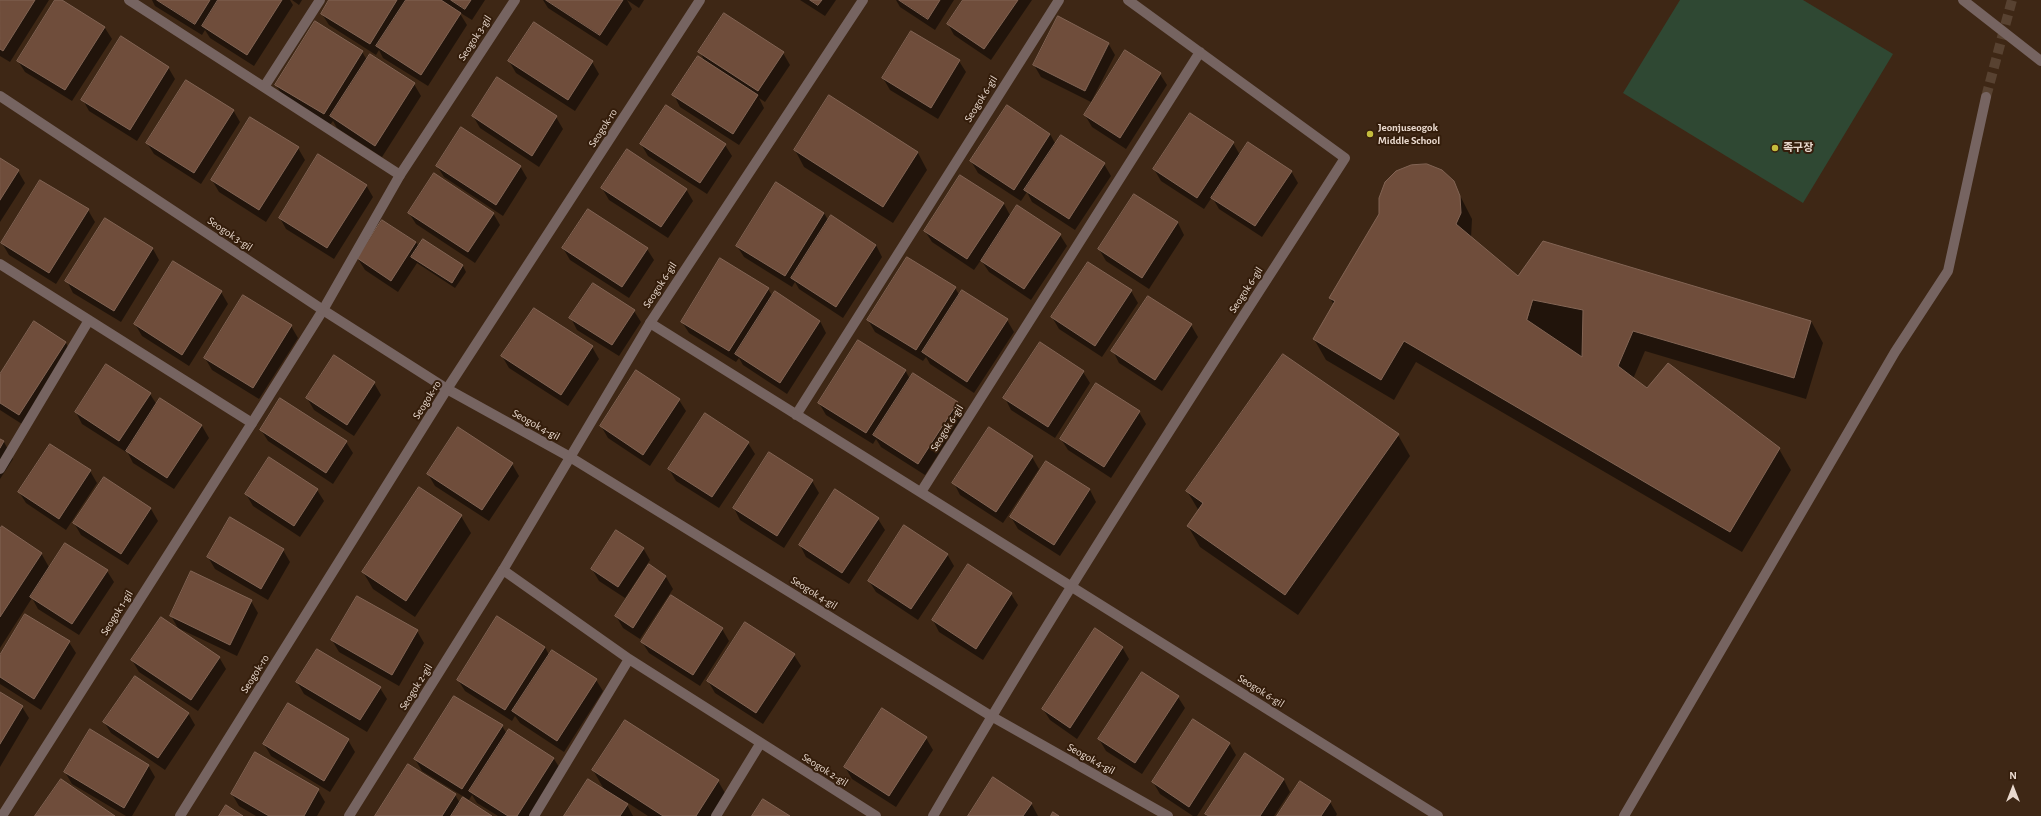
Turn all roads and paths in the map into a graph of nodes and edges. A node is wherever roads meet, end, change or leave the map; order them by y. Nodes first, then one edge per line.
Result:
1 (320, 0) edge
2 (515, 0) edge
3 (700, 0) edge
4 (863, 0) edge
5 (1059, 0) edge
6 (1128, 0) edge
7 (1963, 0) edge
8 (132, 1) edge
9 (1200, 52) junction
10 (2041, 61) edge
11 (264, 87) junction
12 (0, 96) edge
13 (1986, 97) tunnel mouth
14 (400, 175) junction
15 (0, 264) edge
16 (323, 310) junction
17 (89, 320) junction
18 (650, 323) junction
19 (448, 389) junction
20 (796, 414) junction
21 (252, 423) junction
22 (570, 457) junction
23 (0, 469) edge
24 (921, 492) junction
25 (503, 570) junction
26 (1071, 586) junction
27 (629, 659) junction
28 (991, 716) junction
29 (760, 744) junction
30 (2, 816) edge
31 (180, 816) edge
32 (349, 816) edge
33 (534, 816) edge
34 (716, 816) edge
35 (876, 816) edge
36 (933, 816) edge
37 (1168, 816) edge
38 (1438, 816) edge
39 (1624, 816) edge

1 - 11 street
2 - 14 street, Seogok 3-gil
3 - 19 street, Seogok-ro
4 - 18 street, Seogok 6-gil
5 - 20 street, Seogok 6-gil
6 - 9 street, Seogok 6-gil
7 - 10 street
8 - 11 street
9 - 24 street, Seogok 6-gil
9 - 26 street, Seogok 6-gil
11 - 14 street
12 - 16 street, Seogok 3-gil
13 - 39 street
14 - 16 street, Seogok 3-gil
15 - 17 street
16 - 19 street, Seogok 3-gil
16 - 21 street, Seogok 1-gil
17 - 21 street
17 - 23 street
18 - 20 street, Seogok 6-gil
18 - 22 street, Seogok 6-gil
19 - 22 street, Seogok 4-gil
19 - 31 street, Seogok-ro
20 - 24 street, Seogok 6-gil
21 - 30 street, Seogok 1-gil
22 - 25 street, Seogok 2-gil
22 - 28 street, Seogok 4-gil
24 - 26 street, Seogok 6-gil
25 - 27 street, Seogok 2-gil
25 - 32 street, Seogok 2-gil
26 - 28 street, Seogok 6-gil
26 - 38 street, Seogok 6-gil
27 - 29 street, Seogok 2-gil
27 - 33 street
28 - 36 street
28 - 37 street, Seogok 4-gil
29 - 34 street
29 - 35 street, Seogok 2-gil

